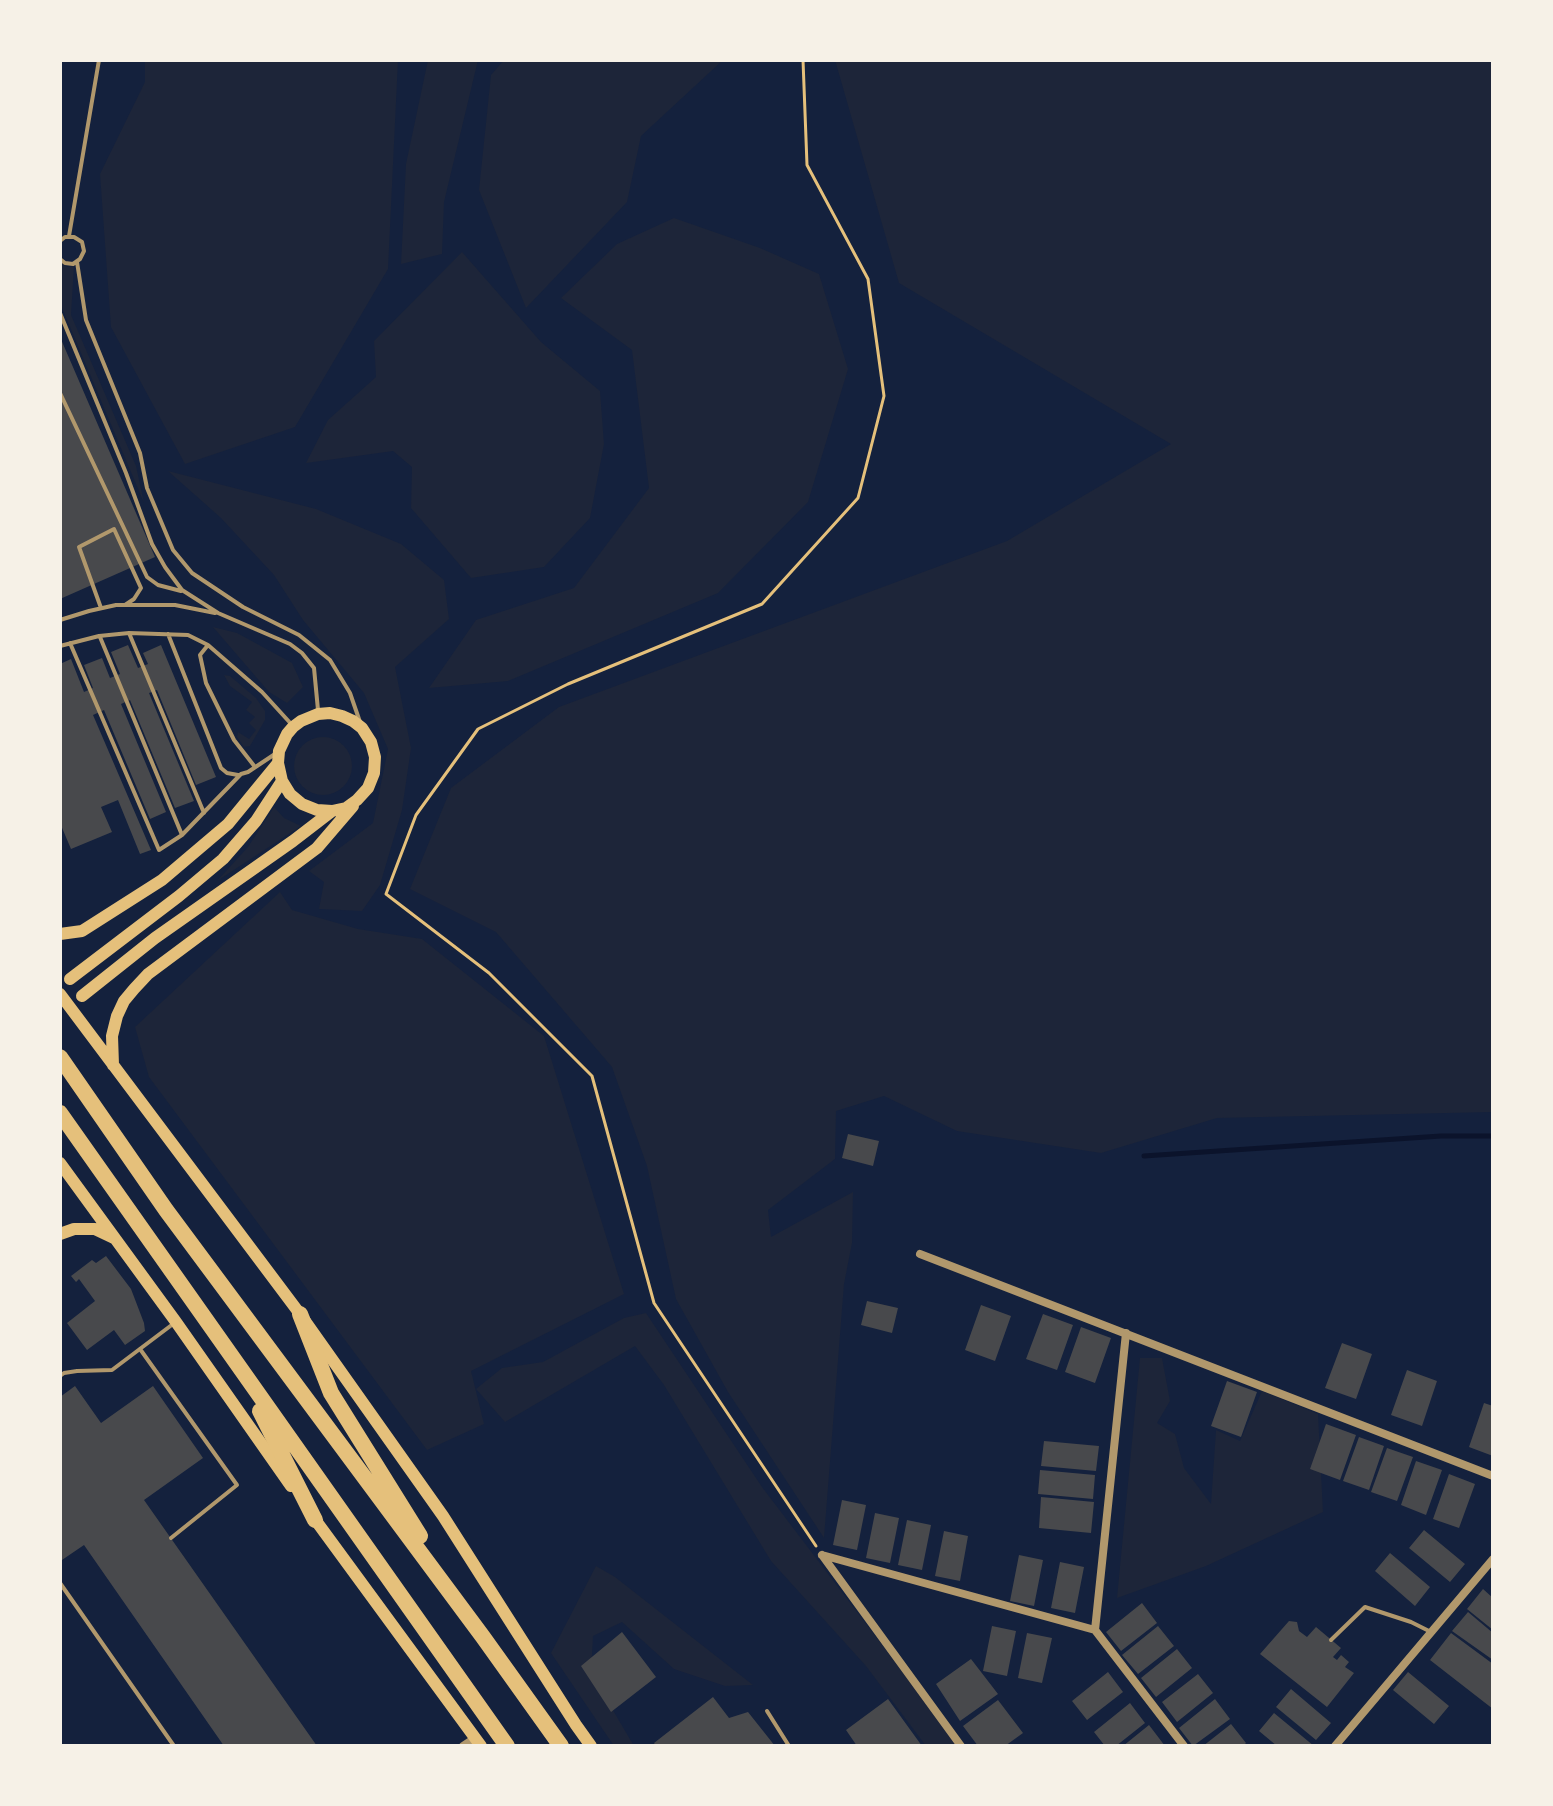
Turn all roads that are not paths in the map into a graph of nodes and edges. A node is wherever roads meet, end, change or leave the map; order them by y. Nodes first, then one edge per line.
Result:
1 (99, 60) edge
2 (69, 236) junction
3 (60, 241) edge
4 (60, 259) edge
5 (77, 262) junction
6 (60, 313) edge
7 (60, 393) edge
8 (185, 592) junction
9 (125, 605) junction
10 (101, 608) junction
11 (218, 613) junction
12 (60, 620) edge
13 (129, 633) junction
14 (167, 633) junction
15 (99, 636) junction
16 (70, 643) junction
17 (208, 645) junction
18 (60, 646) edge
19 (318, 714) junction
20 (293, 727) junction
21 (362, 728) junction
22 (279, 757) junction
23 (255, 767) junction
24 (241, 774) junction
25 (282, 781) junction
26 (357, 800) junction
27 (332, 811) junction
28 (204, 813) junction
29 (182, 835) junction
30 (60, 934) edge
31 (70, 979) dead end
32 (60, 994) edge
33 (82, 996) dead end
34 (60, 1057) edge
35 (113, 1065) junction
36 (60, 1113) edge
37 (60, 1163) edge
38 (60, 1234) edge
39 (117, 1240) junction
40 (920, 1254) dead end
41 (300, 1314) junction
42 (176, 1322) junction
43 (1126, 1333) junction
44 (140, 1349) junction
45 (236, 1363) junction
46 (60, 1376) edge
47 (1493, 1476) edge
48 (315, 1520) junction
49 (171, 1538) dead end
50 (1493, 1559) edge
51 (60, 1583) edge
52 (1095, 1630) junction
53 (1431, 1633) junction
54 (1331, 1640) dead end
55 (487, 1643) junction
56 (767, 1711) dead end
57 (478, 1742) edge
58 (174, 1746) edge
59 (463, 1746) edge
60 (507, 1746) edge
61 (561, 1746) edge
62 (591, 1746) edge
63 (789, 1746) edge
64 (961, 1746) edge
65 (1184, 1746) edge
66 (1335, 1746) edge

1 - 2 lane
2 - 3 lane
2 - 5 lane
4 - 5 lane
5 - 21 lane
6 - 8 lane
7 - 8 lane
8 - 11 lane
9 - 10 lane
9 - 10 lane
9 - 11 lane
10 - 12 lane
11 - 19 lane
13 - 14 lane
13 - 15 lane
13 - 28 lane
14 - 17 lane
14 - 24 lane
15 - 16 lane
15 - 29 lane
16 - 18 lane
16 - 29 lane
17 - 20 lane
17 - 23 lane
19 - 20 main road
19 - 21 main road
20 - 22 main road
21 - 26 main road
22 - 23 lane
22 - 25 main road
22 - 30 main road
23 - 24 lane
24 - 28 lane
25 - 27 main road
25 - 31 main road
26 - 27 main road
26 - 35 main road
27 - 33 main road
28 - 29 lane
32 - 35 main road
34 - 55 highway
35 - 41 main road
36 - 45 highway
37 - 39 main road
38 - 39 main road
39 - 42 main road
40 - 43 street
41 - 55 highway
41 - 62 main road
42 - 44 lane
42 - 48 main road
43 - 47 street
43 - 52 street
44 - 46 lane
44 - 49 lane
45 - 48 highway
45 - 60 highway
48 - 57 main road
50 - 53 street
51 - 58 lane
52 - 64 street
52 - 65 street
53 - 54 lane
53 - 66 street
55 - 61 highway
56 - 63 lane
57 - 59 street

